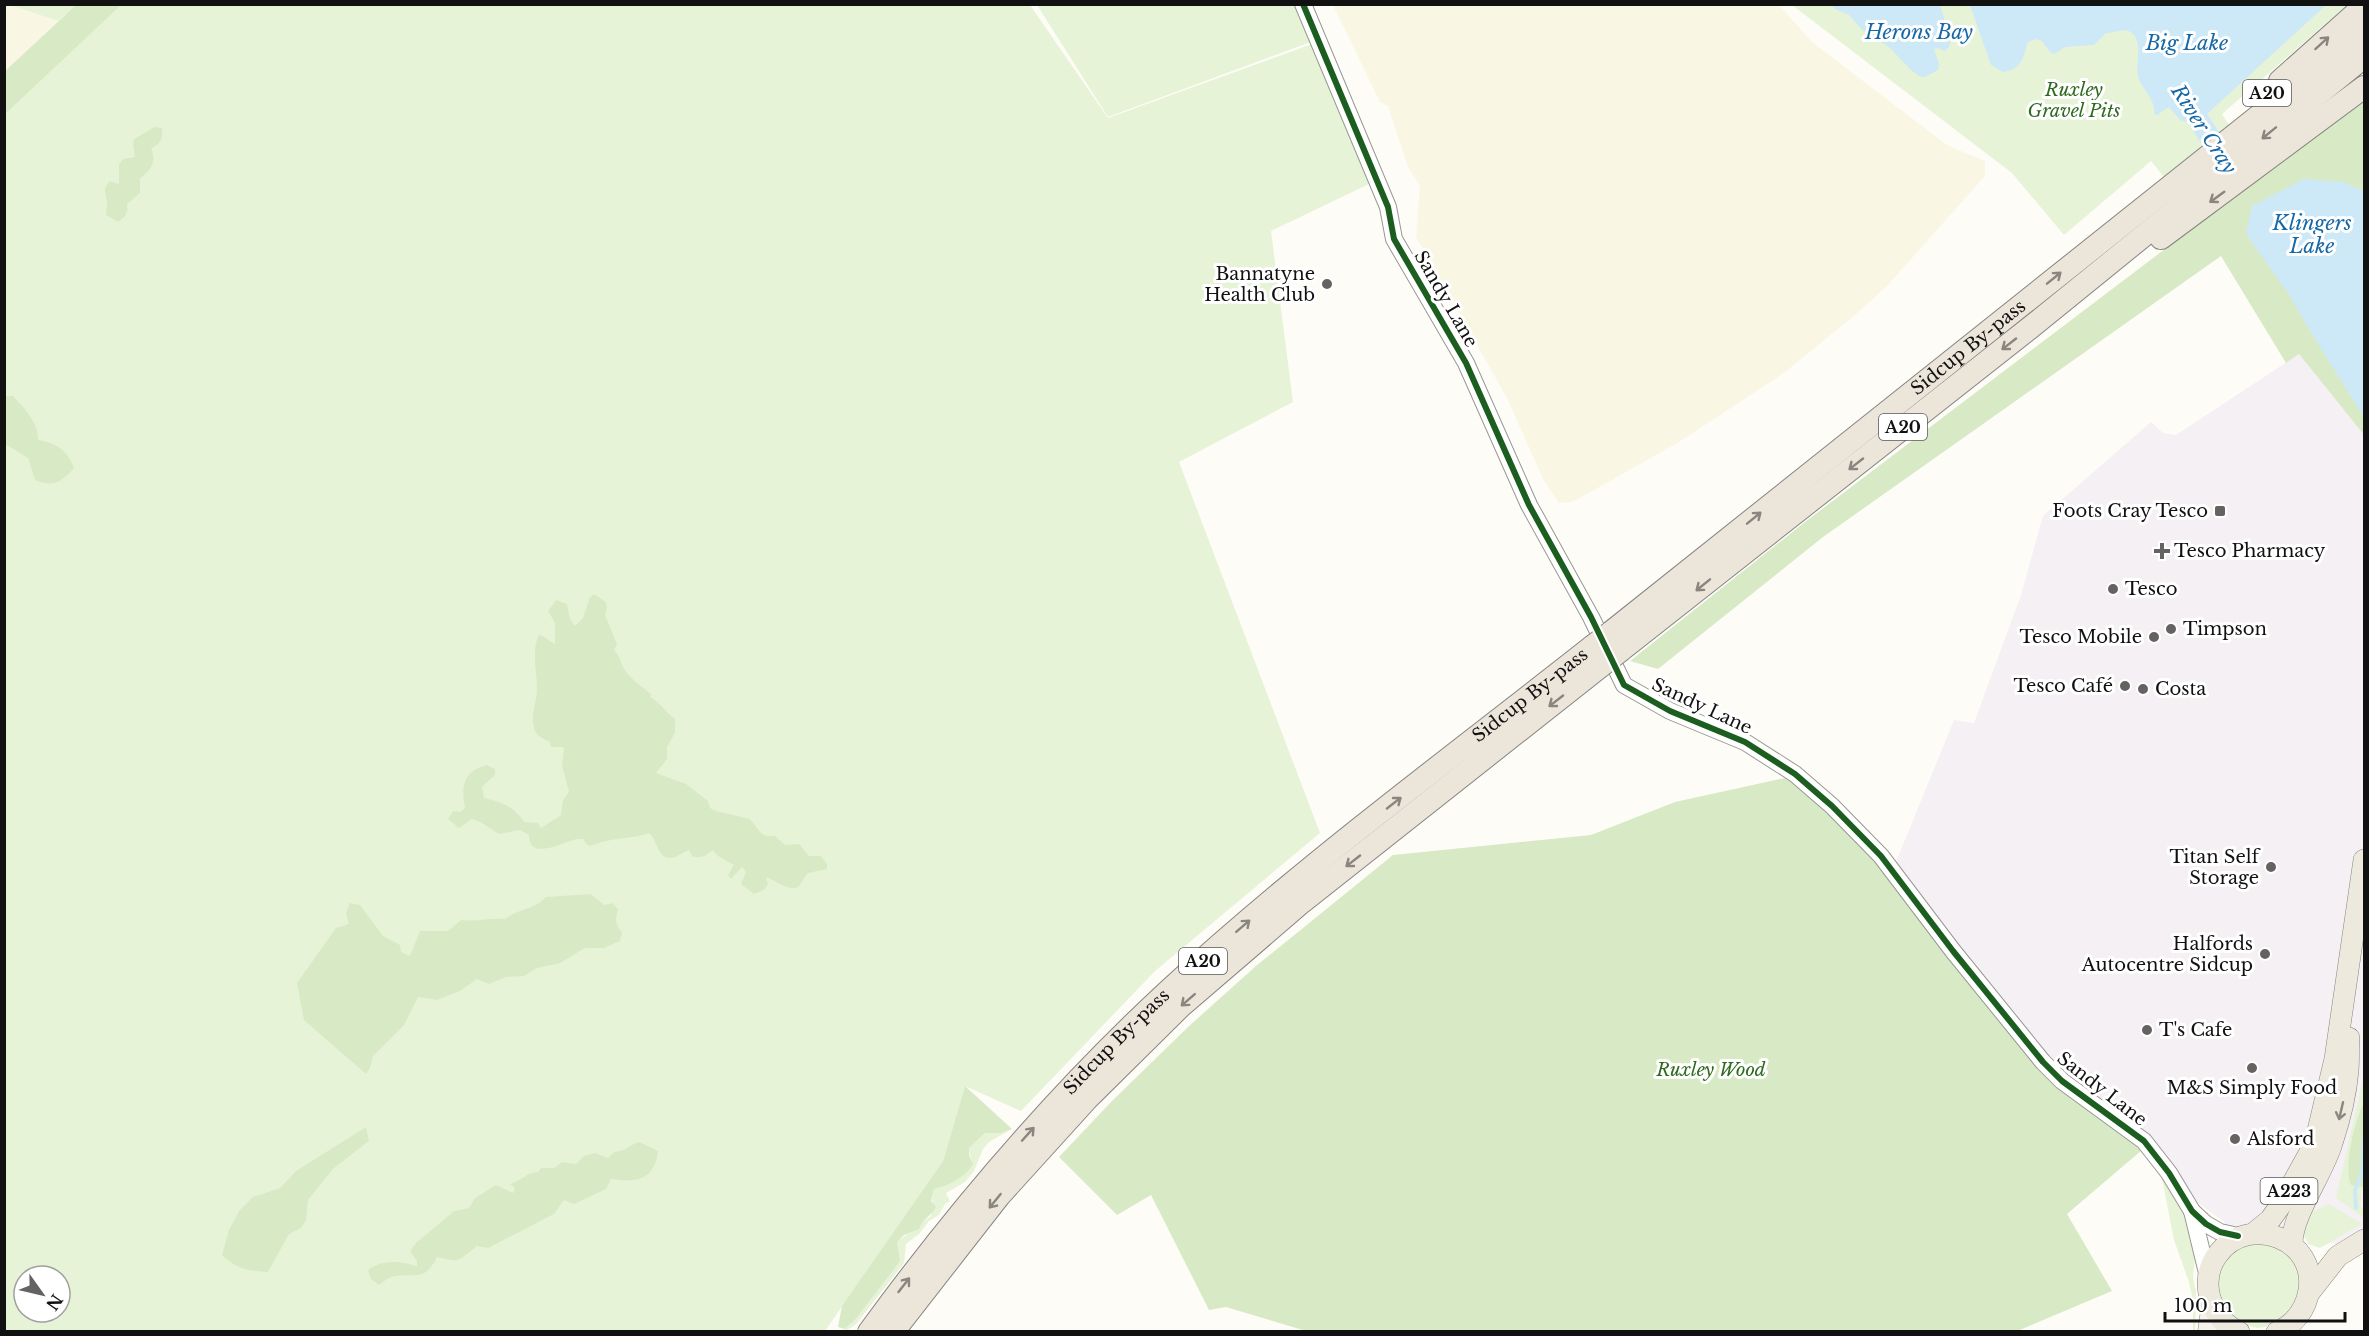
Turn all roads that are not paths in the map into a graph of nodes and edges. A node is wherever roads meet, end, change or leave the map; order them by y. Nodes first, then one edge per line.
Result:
1 (1303, 4) edge
2 (2364, 6) edge
3 (2364, 32) edge
4 (2364, 57) edge
5 (2364, 87) edge
6 (2184, 200) junction
7 (1606, 649) junction
8 (2364, 869) edge
9 (2364, 929) edge
10 (2341, 1059) junction
11 (2192, 1211) junction
12 (2246, 1234) junction
13 (2364, 1240) edge
14 (2293, 1246) junction
15 (2338, 1256) junction
16 (2208, 1278) junction
17 (2307, 1299) junction
18 (2212, 1302) junction
19 (868, 1332) edge
20 (893, 1332) edge
21 (2208, 1332) edge
22 (2239, 1332) edge
23 (2277, 1332) edge
24 (2302, 1332) edge

1 - 11 street, Sandy Lane
6 -> 2 highway, A20
3 - 6 highway, Sidcup By-pass / A20
4 -> 6 highway, Sidcup By-pass / A20
5 -> 6 highway, A20
7 -> 6 highway, Sidcup By-pass / A20
6 -> 7 highway, Sidcup By-pass / A20
19 -> 7 highway, Sidcup By-pass / A20
7 -> 20 highway, Sidcup By-pass / A20
8 - 10 main road, A223
9 - 10 main road, A223
10 - 12 main road, A223
10 -> 14 main road, A223
11 - 12 street, Sandy Lane
11 - 16 street, Sandy Lane
12 - 14 main road
12 - 16 main road
13 - 15 main road
14 - 15 main road
14 - 17 main road
15 - 17 main road
16 - 18 main road
17 - 23 main road
17 - 24 main road
18 - 21 main road
18 - 22 main road

